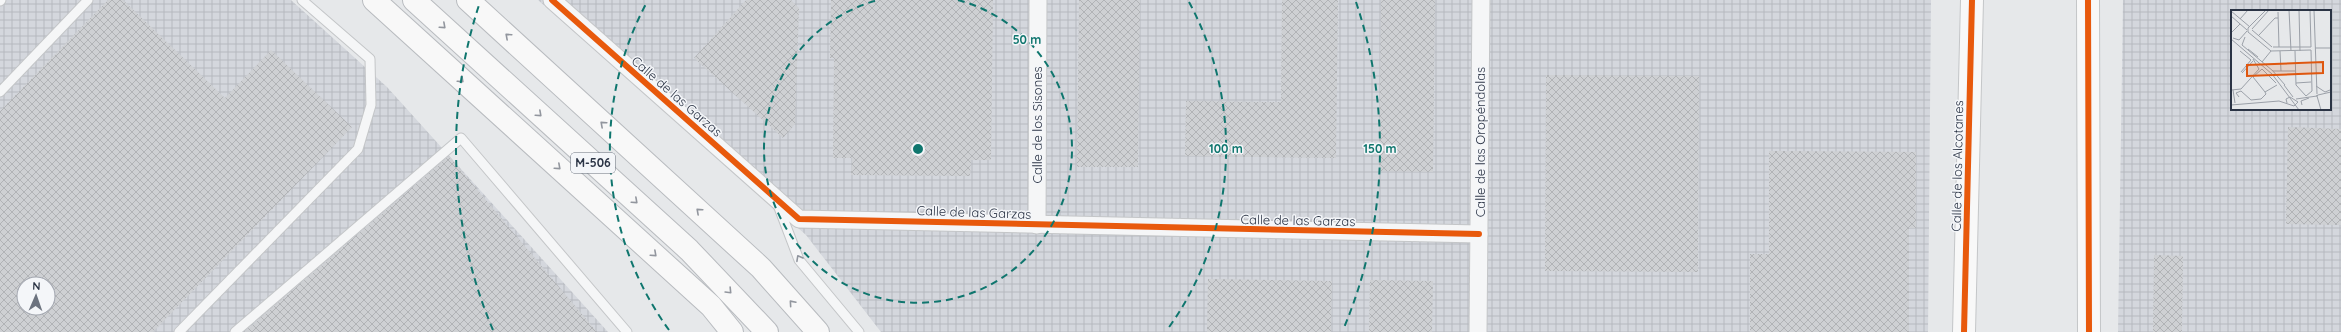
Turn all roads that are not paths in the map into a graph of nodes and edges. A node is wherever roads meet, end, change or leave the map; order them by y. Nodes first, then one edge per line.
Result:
1 (88, 0) edge
2 (302, 0) edge
3 (369, 0) edge
4 (374, 0) edge
5 (414, 0) edge
6 (468, 0) edge
7 (552, 0) edge
8 (1038, 0) edge
9 (1481, 0) edge
10 (1972, 0) edge
11 (2088, 0) edge
12 (432, 54) junction
13 (0, 92) edge
14 (774, 196) junction
15 (1037, 225) junction
16 (1479, 234) junction
17 (180, 332) edge
18 (235, 332) edge
19 (627, 332) edge
20 (732, 332) edge
21 (767, 332) edge
22 (818, 332) edge
23 (859, 332) edge
24 (1478, 332) edge
25 (1964, 332) edge
26 (2089, 332) edge

1 - 13 lane
2 - 17 lane
3 - 12 street
4 - 12 main road
5 -> 21 main road, M-506
22 -> 6 main road, M-506
7 - 14 street, Calle de las Garzas
8 - 15 street, Calle de los Sisones
9 - 16 street, Calle de las Oropéndolas
10 - 25 main road, Calle de los Alcotanes
11 - 26 main road
12 -> 20 main road
14 - 15 street, Calle de las Garzas
23 -> 14 lane
15 - 16 street, Calle de las Garzas
16 - 24 street, Calle de las Oropéndolas
18 - 19 lane

